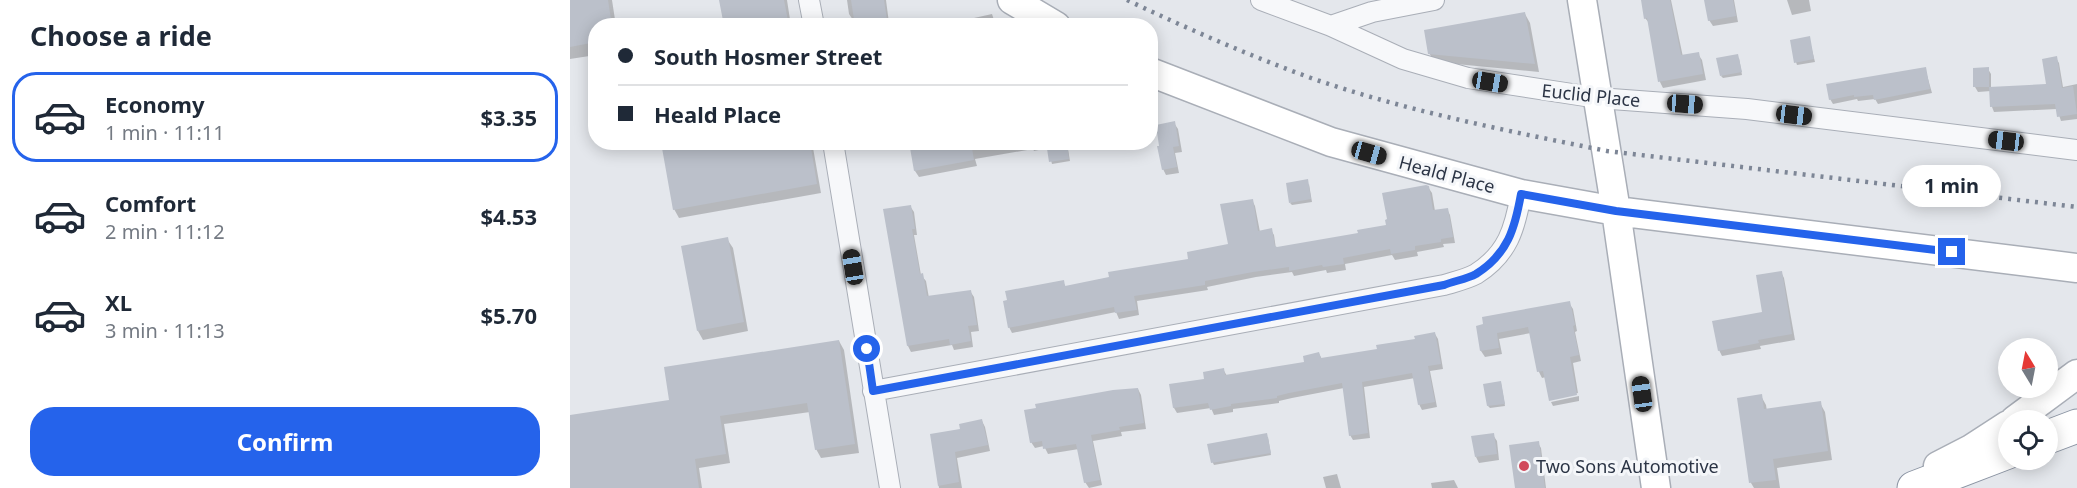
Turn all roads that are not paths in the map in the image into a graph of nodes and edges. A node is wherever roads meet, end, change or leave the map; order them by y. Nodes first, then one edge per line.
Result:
1 (810, 0) edge
2 (1012, 0) edge
3 (1261, 0) edge
4 (1434, 0) edge
5 (1582, 0) edge
6 (813, 18) edge
7 (1042, 18) edge
8 (1331, 26) junction
9 (1158, 75) edge
10 (1598, 98) junction
11 (834, 150) edge
12 (2077, 150) edge
13 (1521, 194) junction
14 (1616, 211) junction
15 (2077, 268) edge
16 (2077, 374) edge
17 (873, 391) junction
18 (2028, 410) edge
19 (2077, 426) edge
20 (1998, 431) edge
21 (2058, 433) edge
22 (1998, 456) edge
23 (890, 488) edge
24 (1656, 488) edge
25 (1898, 488) edge
26 (1914, 488) edge

1 - 6 street
2 - 7 street
3 - 8 street, Euclid Place
4 - 8 street
5 - 10 street
8 - 10 street, Euclid Place
9 - 13 street, Heald Place
10 - 12 street, Euclid Place
10 - 14 street
11 - 17 street
13 - 14 street, Heald Place
13 - 17 street
14 - 15 street, Heald Place
14 - 24 street
16 - 18 street
17 - 23 street
19 - 21 highway
20 - 25 street
22 - 26 highway

